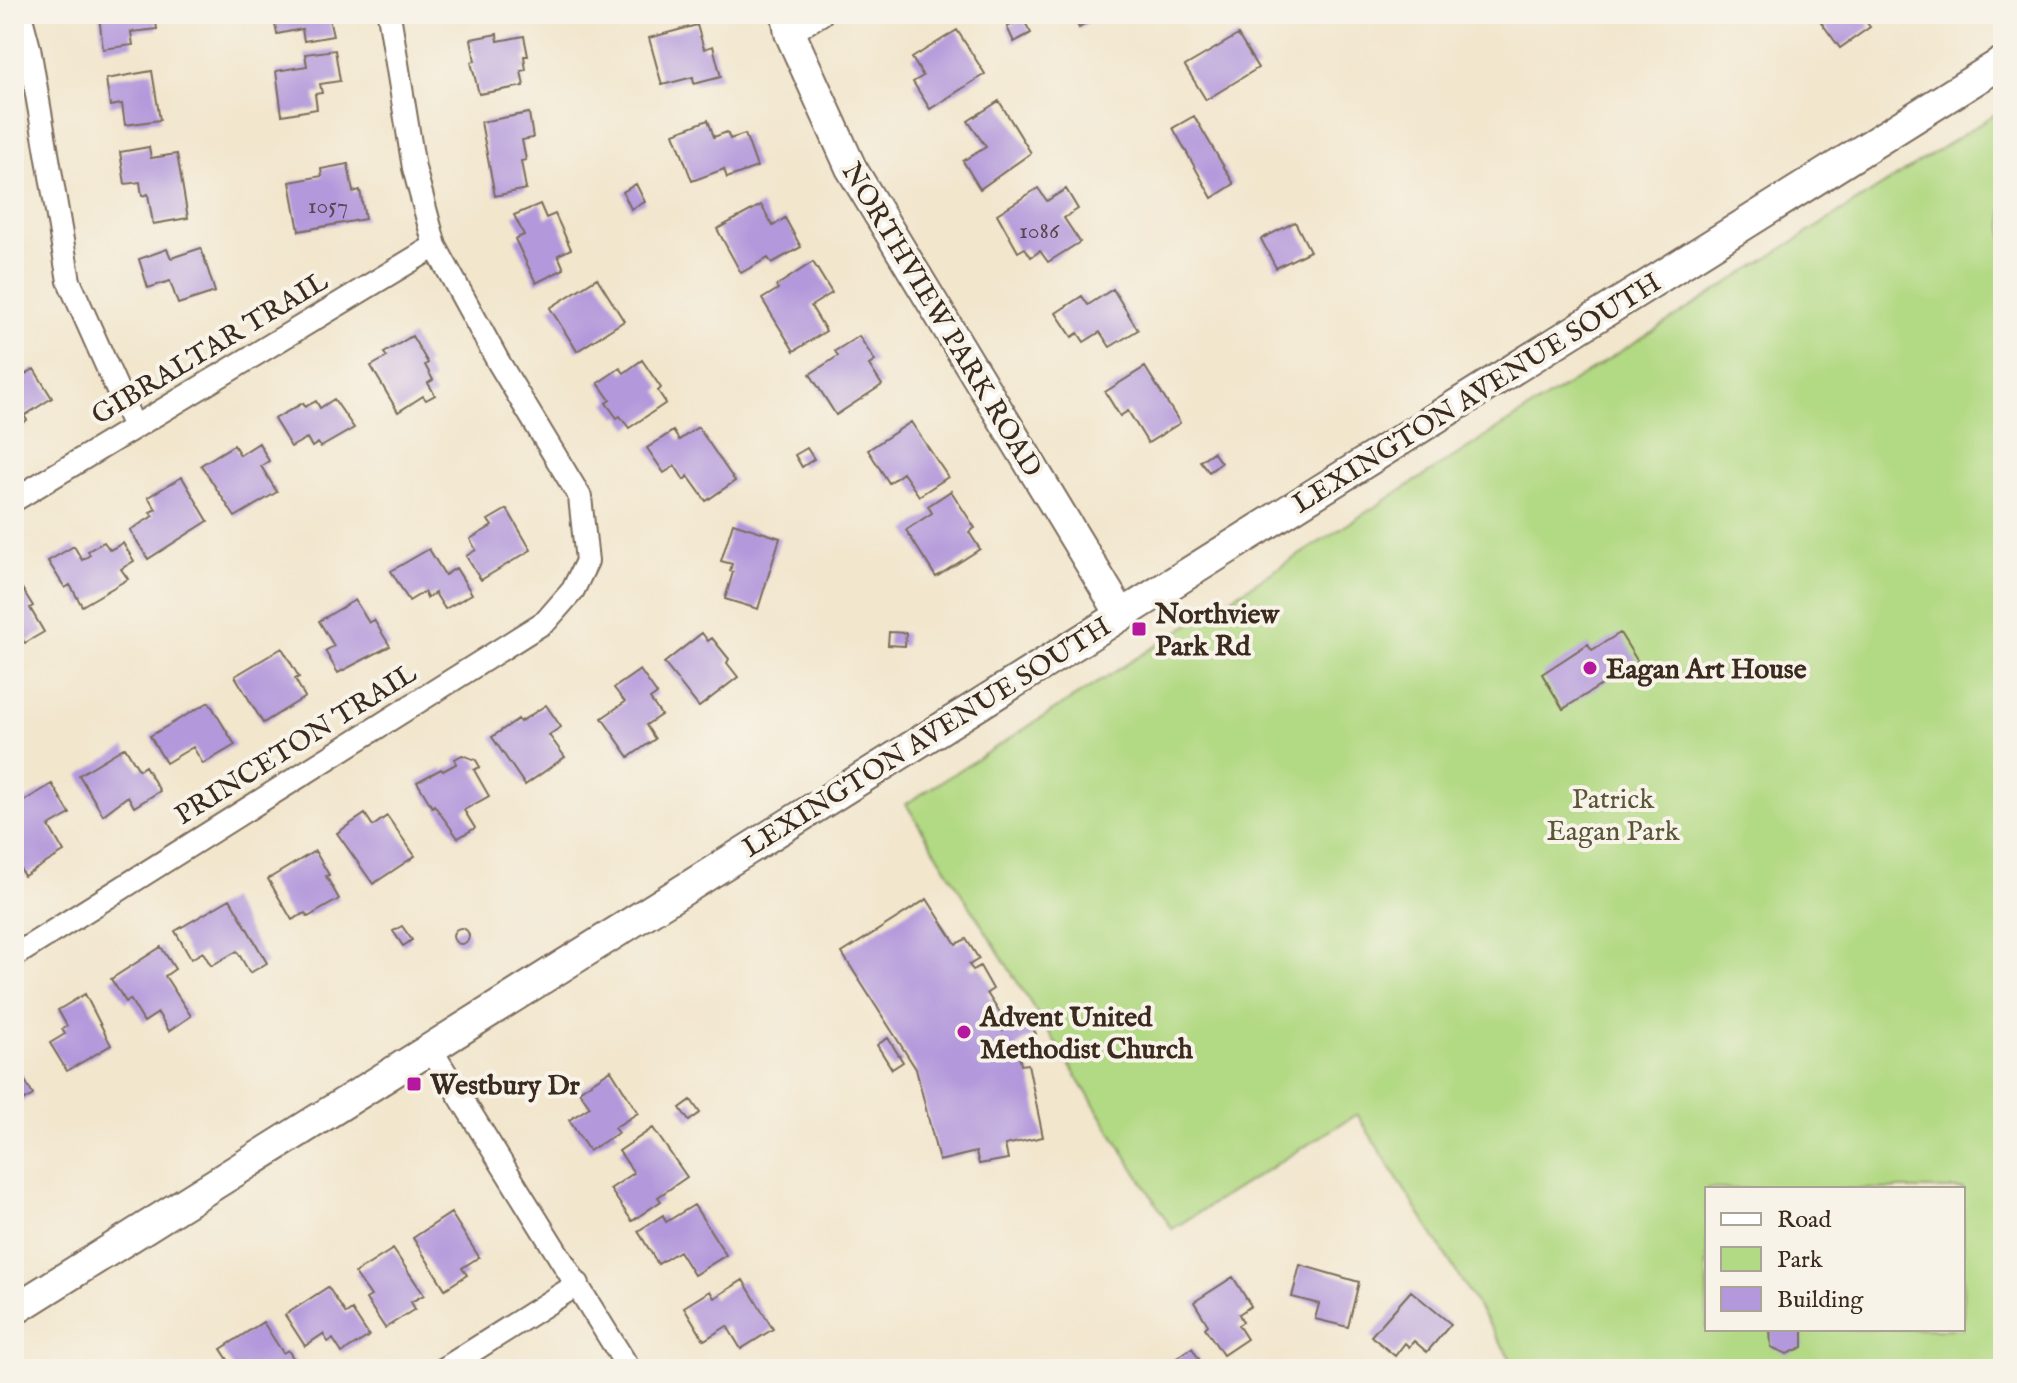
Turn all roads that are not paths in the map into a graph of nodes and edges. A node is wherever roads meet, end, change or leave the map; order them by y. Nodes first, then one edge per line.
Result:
1 (20, 14) edge
2 (389, 14) edge
3 (821, 14) edge
4 (789, 24) edge
5 (21, 49) edge
6 (2003, 62) edge
7 (435, 246) junction
8 (134, 427) junction
9 (14, 500) edge
10 (1121, 614) junction
11 (14, 956) edge
12 (430, 1048) junction
13 (578, 1284) junction
14 (14, 1310) edge
15 (444, 1369) edge
16 (629, 1369) edge

1 - 5 street
2 - 7 street
3 - 4 street
4 - 10 street, NORTHVIEW PARK ROAD
5 - 8 street
6 - 10 street, LEXINGTON AVENUE SOUTH
7 - 8 street, GIBRALTAR TRAIL
7 - 11 street, PRINCETON TRAIL
8 - 9 street, GIBRALTAR TRAIL
10 - 12 street, LEXINGTON AVENUE SOUTH
12 - 13 street
12 - 14 street, LEXINGTON AVENUE SOUTH
13 - 15 street
13 - 16 street

